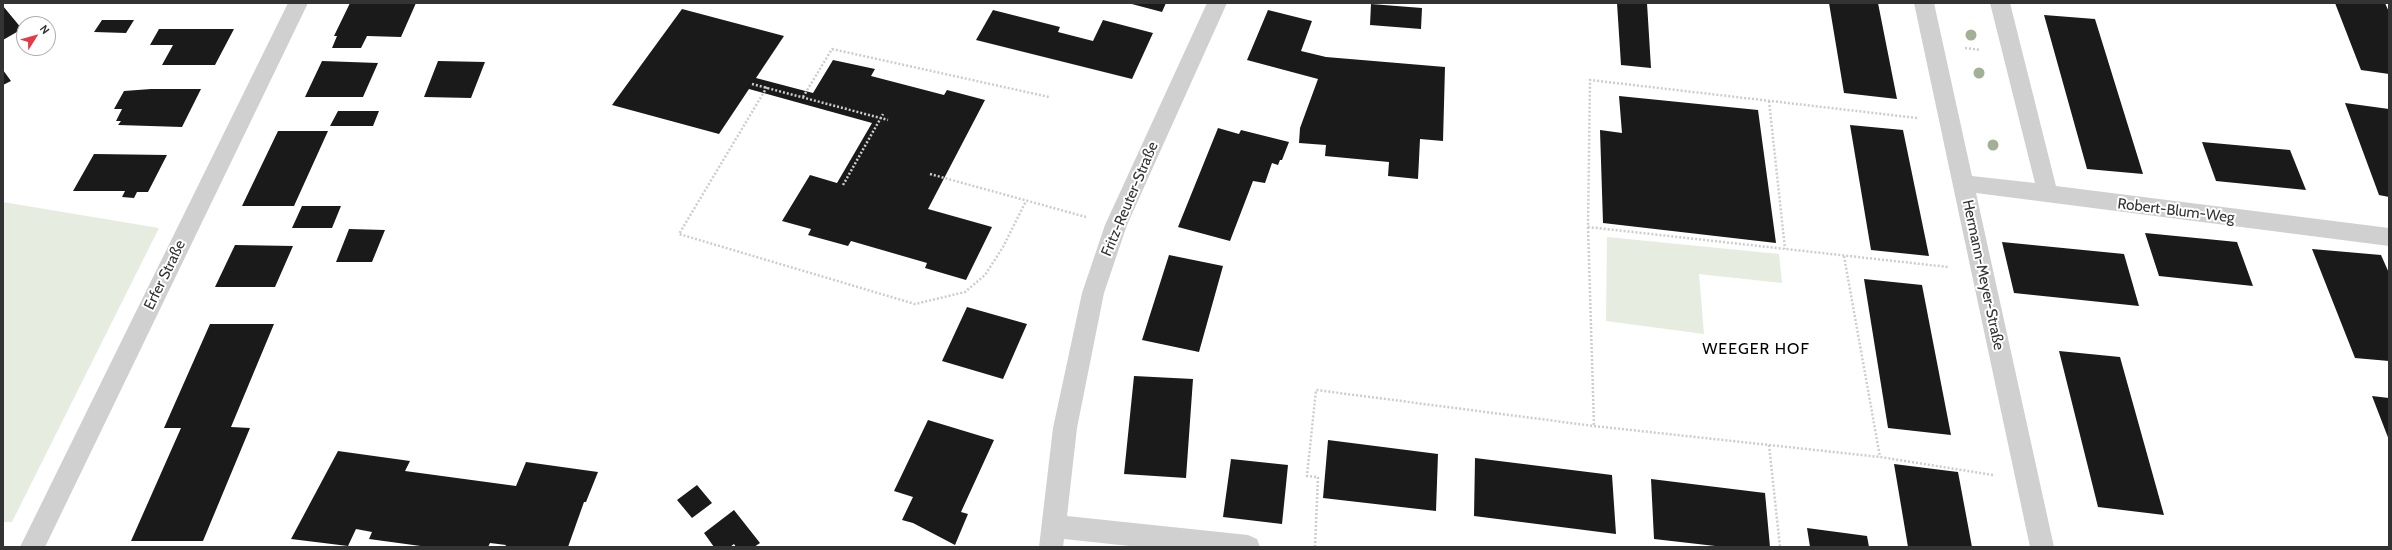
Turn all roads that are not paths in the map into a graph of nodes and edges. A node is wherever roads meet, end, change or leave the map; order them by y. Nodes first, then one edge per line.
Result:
1 (298, 3) edge
2 (1217, 3) edge
3 (1924, 3) edge
4 (2000, 3) edge
5 (1963, 183) junction
6 (2048, 195) junction
7 (2389, 237) edge
8 (1053, 536) edge
9 (32, 547) edge
10 (1248, 547) edge
11 (2042, 547) edge

1 - 9 street, Erfer Straße
2 - 8 street, Fritz-Reuter-Straße
3 - 5 street, Hermann-Meyer-Straße
4 - 6 street
5 - 6 street, Robert-Blum-Weg
5 - 11 street, Hermann-Meyer-Straße
6 - 7 street, Robert-Blum-Weg
8 - 10 street

